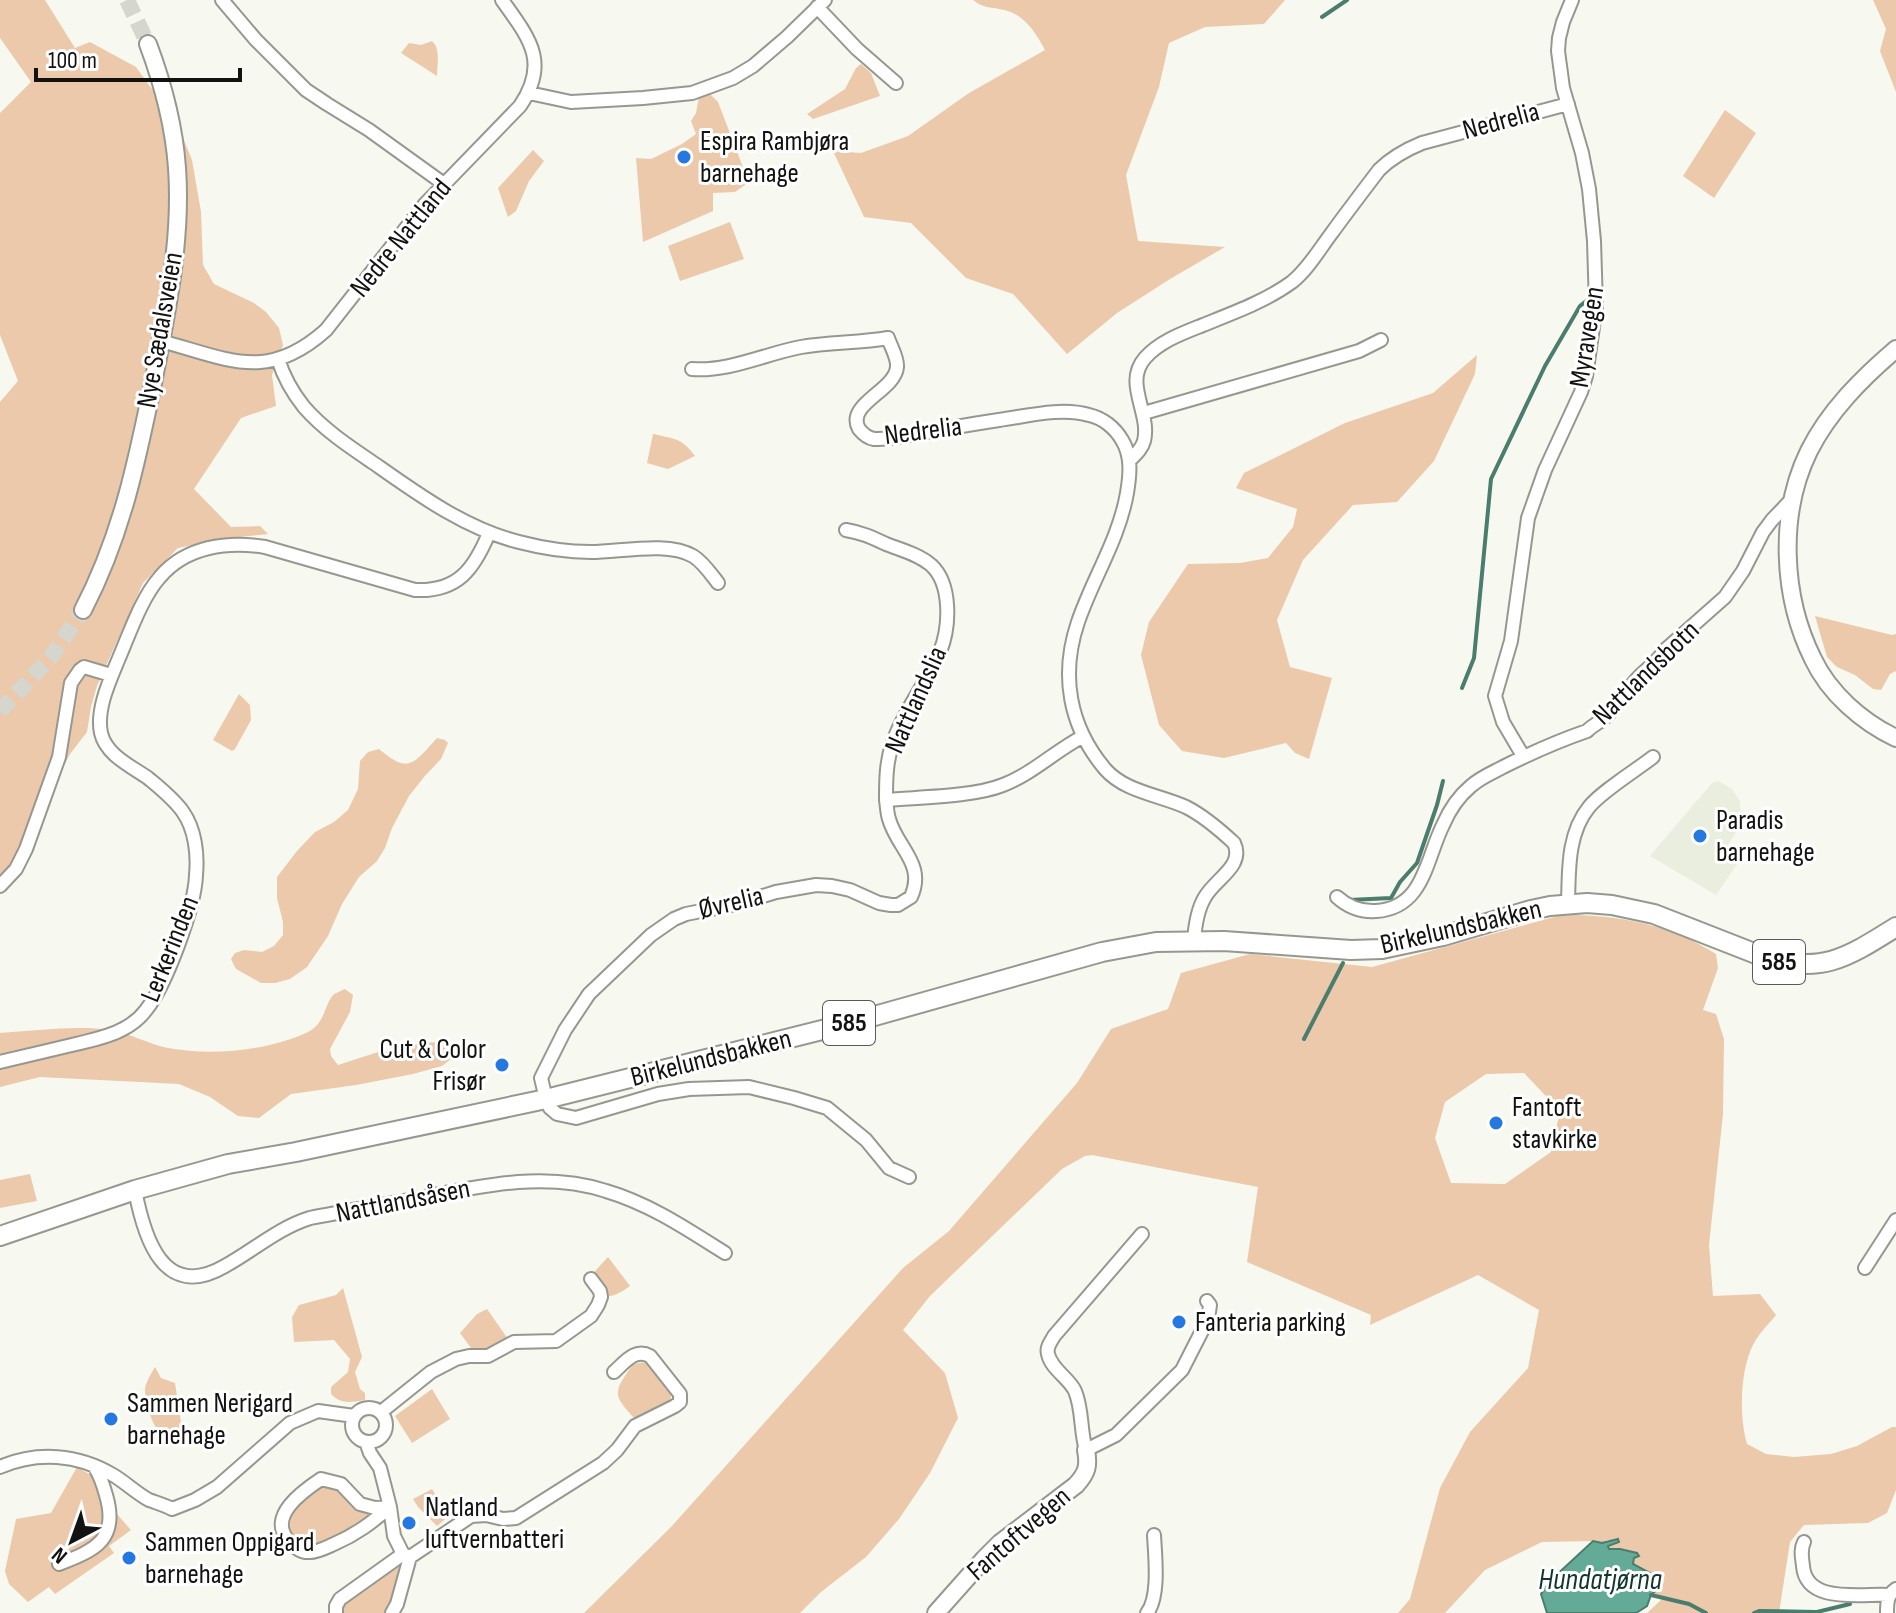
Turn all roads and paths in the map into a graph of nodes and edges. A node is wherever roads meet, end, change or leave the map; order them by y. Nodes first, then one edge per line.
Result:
1 (222, 0) edge
2 (502, 0) edge
3 (1572, 0) edge
4 (821, 4) edge
5 (148, 44) tunnel mouth
6 (896, 83) dead end
7 (529, 93) junction
8 (1568, 104) junction
9 (444, 184) junction
10 (1381, 340) dead end
11 (161, 341) junction
12 (1896, 349) edge
13 (278, 359) junction
14 (692, 369) dead end
15 (1144, 413) junction
16 (1129, 461) junction
17 (1792, 499) junction
18 (846, 530) dead end
19 (489, 533) junction
20 (718, 583) dead end
21 (83, 610) tunnel mouth
22 (111, 675) junction
23 (1082, 737) junction
24 (1896, 738) edge
25 (1523, 756) junction
26 (1653, 757) dead end
27 (886, 800) junction
28 (0, 886) edge
29 (1337, 897) dead end
30 (1568, 904) junction
31 (1896, 927) edge
32 (1194, 941) junction
33 (0, 1062) edge
34 (546, 1099) junction
35 (909, 1177) dead end
36 (135, 1190) junction
37 (1896, 1220) edge
38 (1142, 1234) dead end
39 (0, 1236) edge
40 (725, 1253) dead end
41 (1865, 1268) dead end
42 (591, 1279) dead end
43 (1207, 1301) dead end
44 (614, 1372) dead end
45 (381, 1412) junction
46 (354, 1416) junction
47 (366, 1442) junction
48 (1086, 1450) junction
49 (94, 1466) junction
50 (0, 1467) edge
51 (390, 1507) junction
52 (1154, 1535) dead end
53 (1804, 1542) dead end
54 (407, 1556) junction
55 (59, 1564) dead end
56 (1893, 1592) edge
57 (336, 1613) edge
58 (392, 1613) edge
59 (936, 1613) edge
60 (1147, 1613) edge
61 (1887, 1613) edge

1 - 9 street
2 - 7 street
3 - 8 street, Myravegen
4 - 6 street
4 - 7 street
5 - 11 street, Nye Sædalsveien
7 - 9 street, Nedre Nattland
8 - 15 street, Nedrelia
8 - 25 street, Myravegen
9 - 13 street, Nedre Nattland
10 - 15 street
11 - 13 street, Nedre Nattland
11 - 21 street, Nye Sædalsveien
12 - 17 street
13 - 19 street
14 - 16 street, Nedrelia
15 - 16 street, Nedrelia
16 - 23 street, Nedrelia
17 - 24 street
17 - 25 street, Nattlandsbotn
18 - 27 street, Nattlandslia
19 - 20 street
19 - 22 street, Lerkerinden
22 - 28 street
22 - 33 street, Lerkerinden
23 - 27 street, Nattlandslia
23 - 32 street
25 - 29 street, Nattlandsbotn
26 - 30 street, Birkelundsbakken
27 - 34 street, Øvrelia
30 - 31 main road, Birkelundsbakken / 585
30 - 32 main road, Birkelundsbakken / 585
32 - 34 main road, Birkelundsbakken / 585
34 - 35 street
34 - 36 main road, Birkelundsbakken / 585
36 - 39 main road, Birkelundsbakken / 585
36 - 40 street, Nattlandsåsen
37 - 41 street
38 - 48 street, Fantoftvegen
42 - 45 street
43 - 48 street
44 - 54 street
45 - 46 street
45 - 47 street
46 - 47 street
46 - 49 street
47 - 51 street
48 - 59 street, Fantoftvegen
49 - 50 street
49 - 55 street
51 - 51 street
51 - 54 street
52 - 60 street
53 - 56 street
54 - 57 street
54 - 58 street
56 - 61 street

